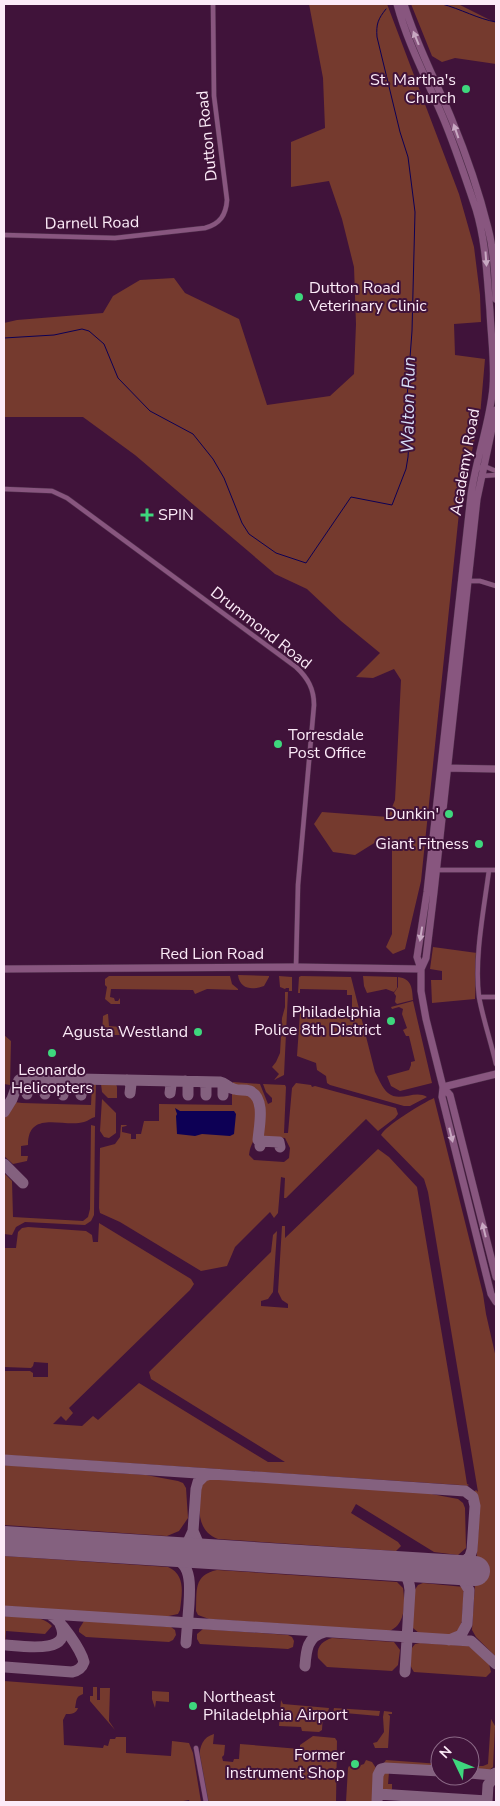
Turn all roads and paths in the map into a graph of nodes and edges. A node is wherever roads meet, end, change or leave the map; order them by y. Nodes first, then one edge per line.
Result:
1 (213, 4) edge
2 (397, 4) edge
3 (404, 4) edge
4 (427, 74) junction
5 (180, 231) joint
6 (4, 235) edge
7 (496, 299) edge
8 (496, 410) edge
9 (484, 466) junction
10 (475, 470) junction
11 (496, 470) edge
12 (496, 475) edge
13 (481, 476) junction
14 (4, 489) edge
15 (465, 581) junction
16 (496, 586) edge
17 (444, 768) junction
18 (496, 769) edge
19 (433, 869) junction
20 (489, 870) junction
21 (496, 870) edge
22 (296, 967) junction
23 (4, 969) edge
24 (421, 969) junction
25 (479, 997) junction
26 (496, 997) edge
27 (496, 1064) edge
28 (496, 1074) edge
29 (443, 1087) junction
30 (496, 1277) edge
31 (496, 1302) edge
32 (196, 1748) dead end
33 (206, 1802) edge

1 - 5 street, Dutton Road
2 - 4 main road, Academy Road
4 -> 3 main road, Academy Road
7 -> 4 main road, Academy Road
4 -> 10 main road, Academy Road
5 - 6 street, Darnell Road
8 - 9 main road, Academy Road
9 - 10 street
9 - 11 street
9 - 13 main road, Academy Road
10 - 13 street
10 - 15 main road, Academy Road
12 - 13 street
13 - 15 main road, Academy Road
14 - 22 street, Drummond Road
15 - 16 street
15 - 17 main road, Academy Road
17 - 18 main road
17 - 19 main road, Academy Road
19 - 20 street
19 - 24 main road, Academy Road
20 - 21 street
20 - 25 street
22 - 23 main road, Red Lion Road
22 - 24 main road, Red Lion Road
24 - 29 main road, Academy Road
25 - 26 street
25 - 27 street
28 - 29 main road
30 -> 29 main road, Academy Road
29 -> 31 main road, Academy Road
32 - 33 street

